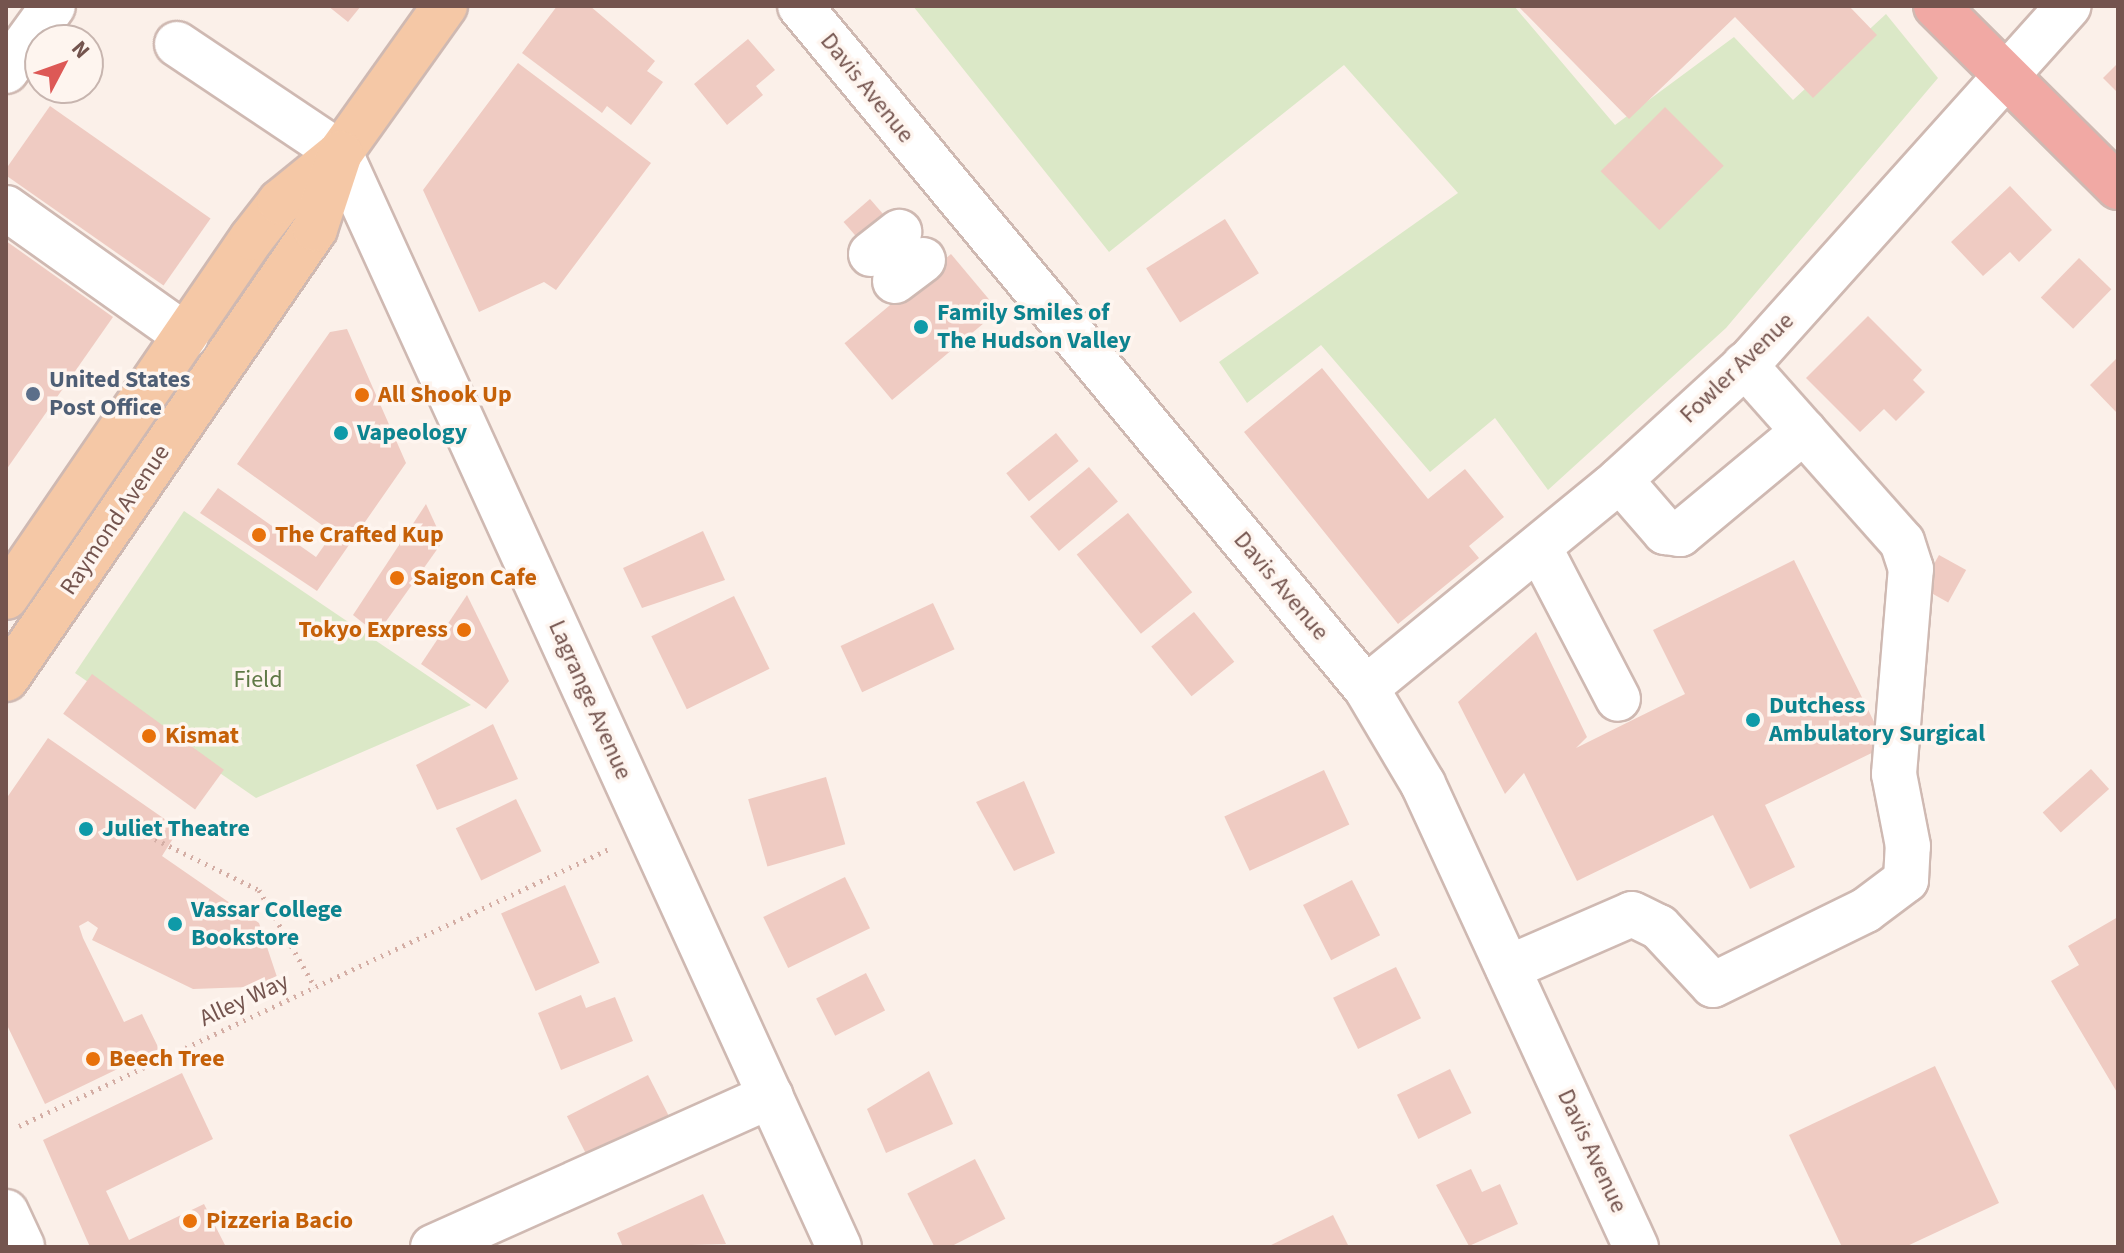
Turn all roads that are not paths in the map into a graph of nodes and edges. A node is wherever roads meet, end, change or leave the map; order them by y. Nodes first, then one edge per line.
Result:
1 (53, 6) edge
2 (445, 6) edge
3 (800, 6) edge
4 (1936, 6) edge
5 (2068, 6) edge
6 (177, 44) dead end
7 (6, 71) edge
8 (2006, 75) junction
9 (340, 153) junction
10 (2118, 187) edge
11 (6, 208) edge
12 (186, 336) junction
13 (1745, 365) junction
14 (1804, 431) junction
15 (1620, 480) junction
16 (1539, 547) junction
17 (14, 571) edge
18 (6, 679) edge
19 (1366, 688) junction
20 (1618, 699) dead end
21 (1508, 968) junction
22 (771, 1096) junction
23 (6, 1212) edge
24 (22, 1247) edge
25 (433, 1247) edge
26 (839, 1247) edge
27 (1636, 1247) edge

1 - 7 street
2 - 9 main road, Raymond Avenue
3 - 19 street, Davis Avenue
4 - 8 highway
5 - 8 street, Fowler Avenue
6 - 9 street
8 - 10 highway
8 - 13 street, Fowler Avenue
9 - 12 main road, Raymond Avenue
9 - 18 main road, Raymond Avenue
9 - 22 street, Lagrange Avenue
11 - 12 street
12 - 17 main road, Raymond Avenue
13 - 14 street
13 - 15 street, Fowler Avenue
14 - 15 street
14 - 21 street
15 - 16 street, Fowler Avenue
16 - 19 street, Fowler Avenue
16 - 20 street
19 - 21 street, Davis Avenue
21 - 27 street, Davis Avenue
22 - 25 street
22 - 26 street, Lagrange Avenue
23 - 24 street

